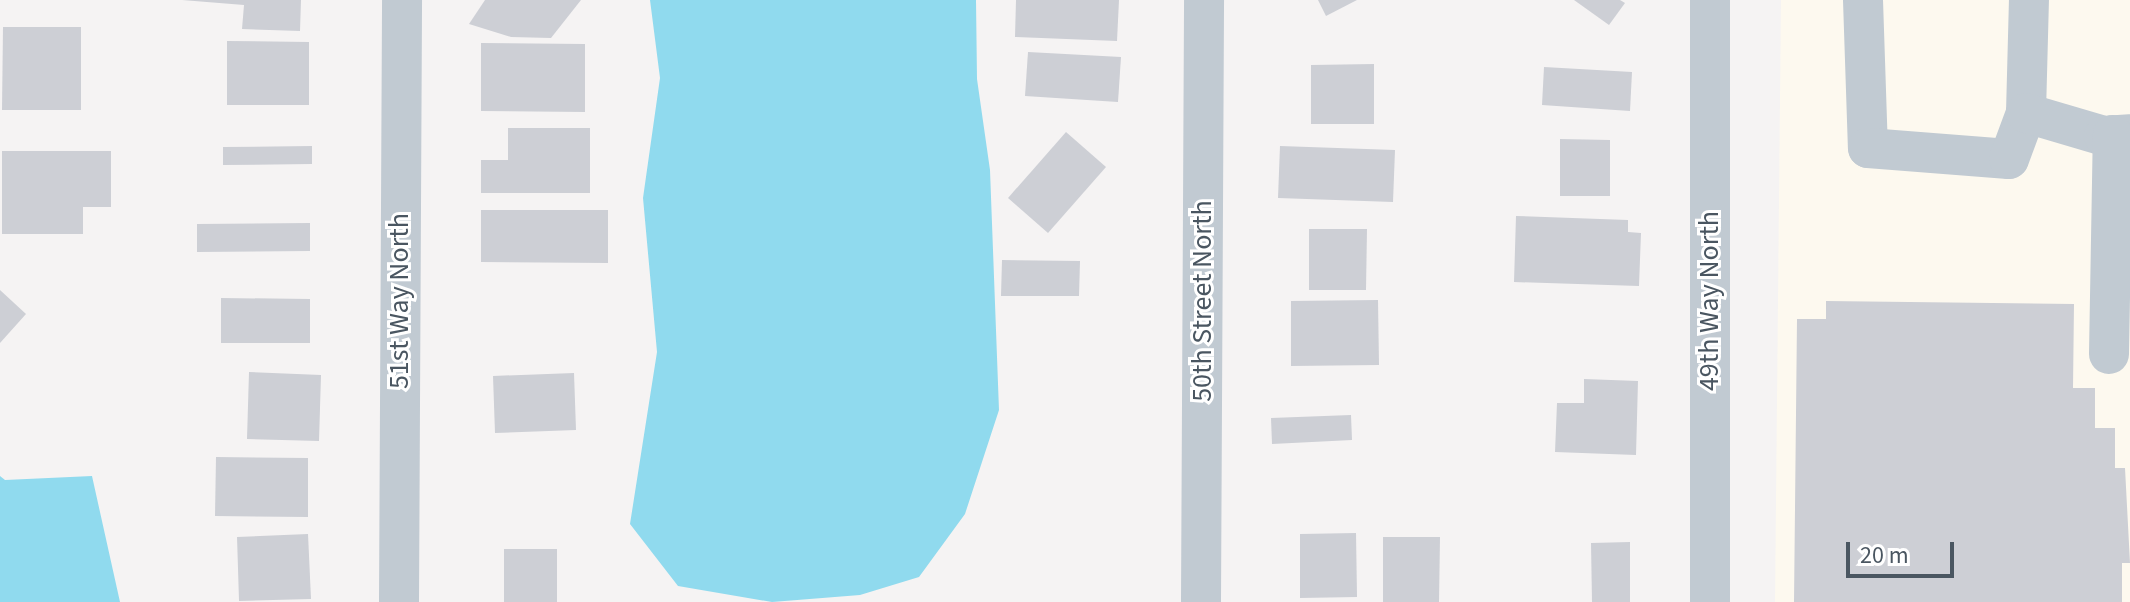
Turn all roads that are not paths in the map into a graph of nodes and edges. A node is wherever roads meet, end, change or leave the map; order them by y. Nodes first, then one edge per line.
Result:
1 (402, 0) edge
2 (1204, 0) edge
3 (1710, 0) edge
4 (1863, 0) edge
5 (2029, 0) edge
6 (2026, 113) junction
7 (2122, 135) edge
8 (2109, 354) dead end
9 (399, 602) edge
10 (1201, 602) edge
11 (1710, 602) edge

1 - 9 street, 51st Way North
2 - 10 street, 50th Street North
3 - 11 street, 49th Way North
4 - 6 street
5 - 6 street
6 - 7 street
7 - 8 street

